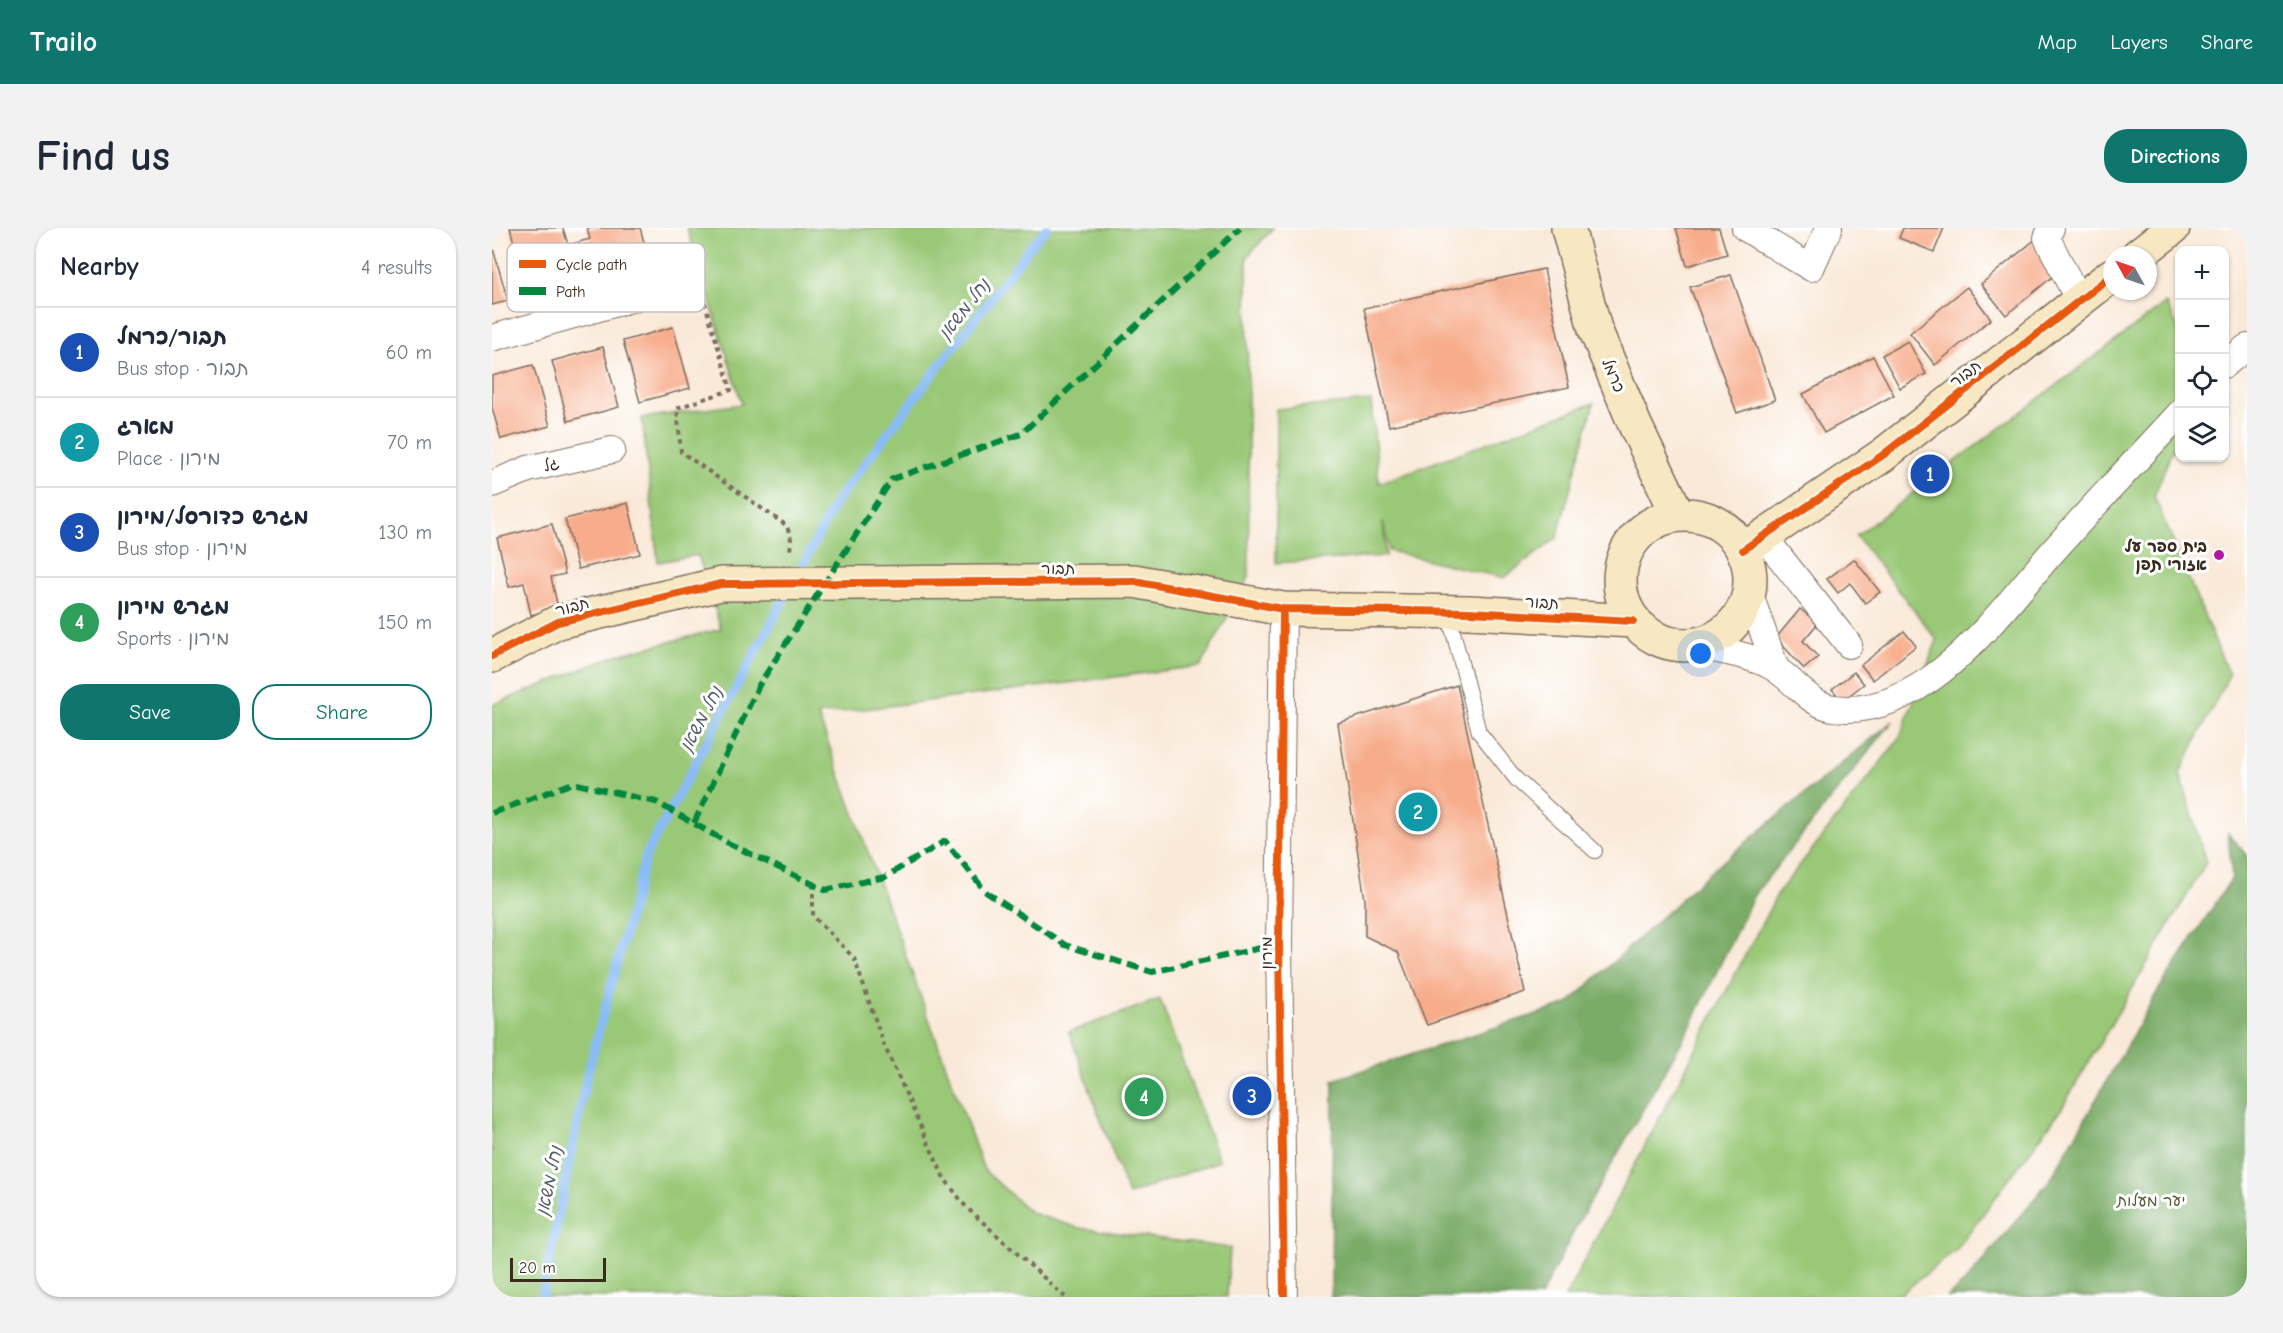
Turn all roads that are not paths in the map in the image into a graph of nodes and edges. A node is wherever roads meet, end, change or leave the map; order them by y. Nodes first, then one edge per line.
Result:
1 (1568, 228) edge
2 (1745, 228) edge
3 (1829, 228) edge
4 (2051, 228) edge
5 (2174, 228) edge
6 (2150, 246) edge
7 (2103, 282) edge
8 (2079, 301) junction
9 (585, 312) edge
10 (492, 338) edge
11 (2247, 347) edge
12 (2229, 361) edge
13 (2175, 418) edge
14 (612, 450) dead end
15 (492, 483) edge
16 (1678, 515) junction
17 (1754, 543) junction
18 (1749, 592) junction
19 (1283, 609) junction
20 (1448, 612) junction
21 (1634, 621) junction
22 (1690, 645) junction
23 (1849, 645) dead end
24 (492, 656) edge
25 (1776, 669) junction
26 (1595, 851) dead end
27 (1284, 1297) edge

1 - 16 street, כרמל
2 - 3 street
4 - 8 street
5 - 6 street
7 - 8 street, תבור
8 - 17 street, תבור
9 - 10 street
11 - 12 street
13 - 25 street
14 - 15 street, גל
16 - 17 street
16 - 21 street
17 - 18 street
17 - 23 street
18 - 22 street
18 - 25 street
19 - 20 street, תבור
19 - 24 street, תבור
19 - 27 street, מירון
20 - 21 street, תבור
20 - 26 lane
21 - 22 street
22 - 25 street

